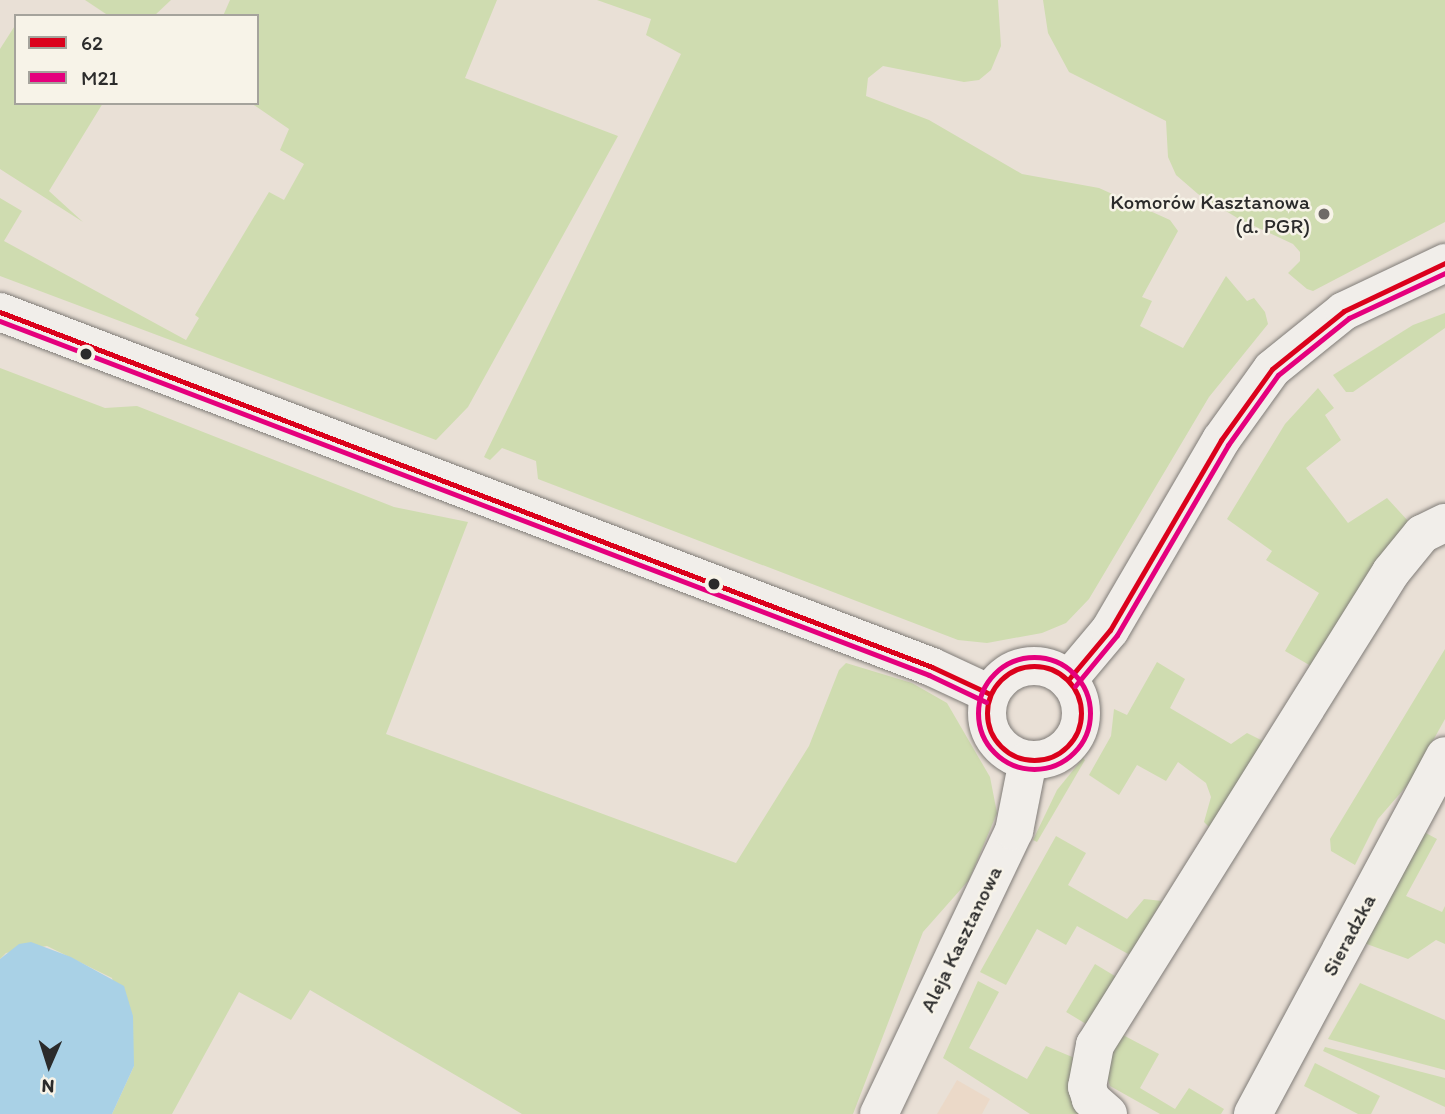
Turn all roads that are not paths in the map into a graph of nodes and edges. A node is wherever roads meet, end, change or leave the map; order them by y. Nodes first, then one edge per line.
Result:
1 (1445, 263) edge
2 (0, 312) edge
3 (1445, 523) edge
4 (1068, 680) junction
5 (990, 694) junction
6 (1445, 756) edge
7 (1028, 760) junction
8 (878, 1114) edge
9 (1108, 1114) edge
10 (1253, 1114) edge

1 - 4 street
2 - 5 street
3 - 9 street
4 - 5 street
4 - 7 street
5 - 7 street
6 - 10 street, Sieradzka
7 - 8 street, Aleja Kasztanowa

